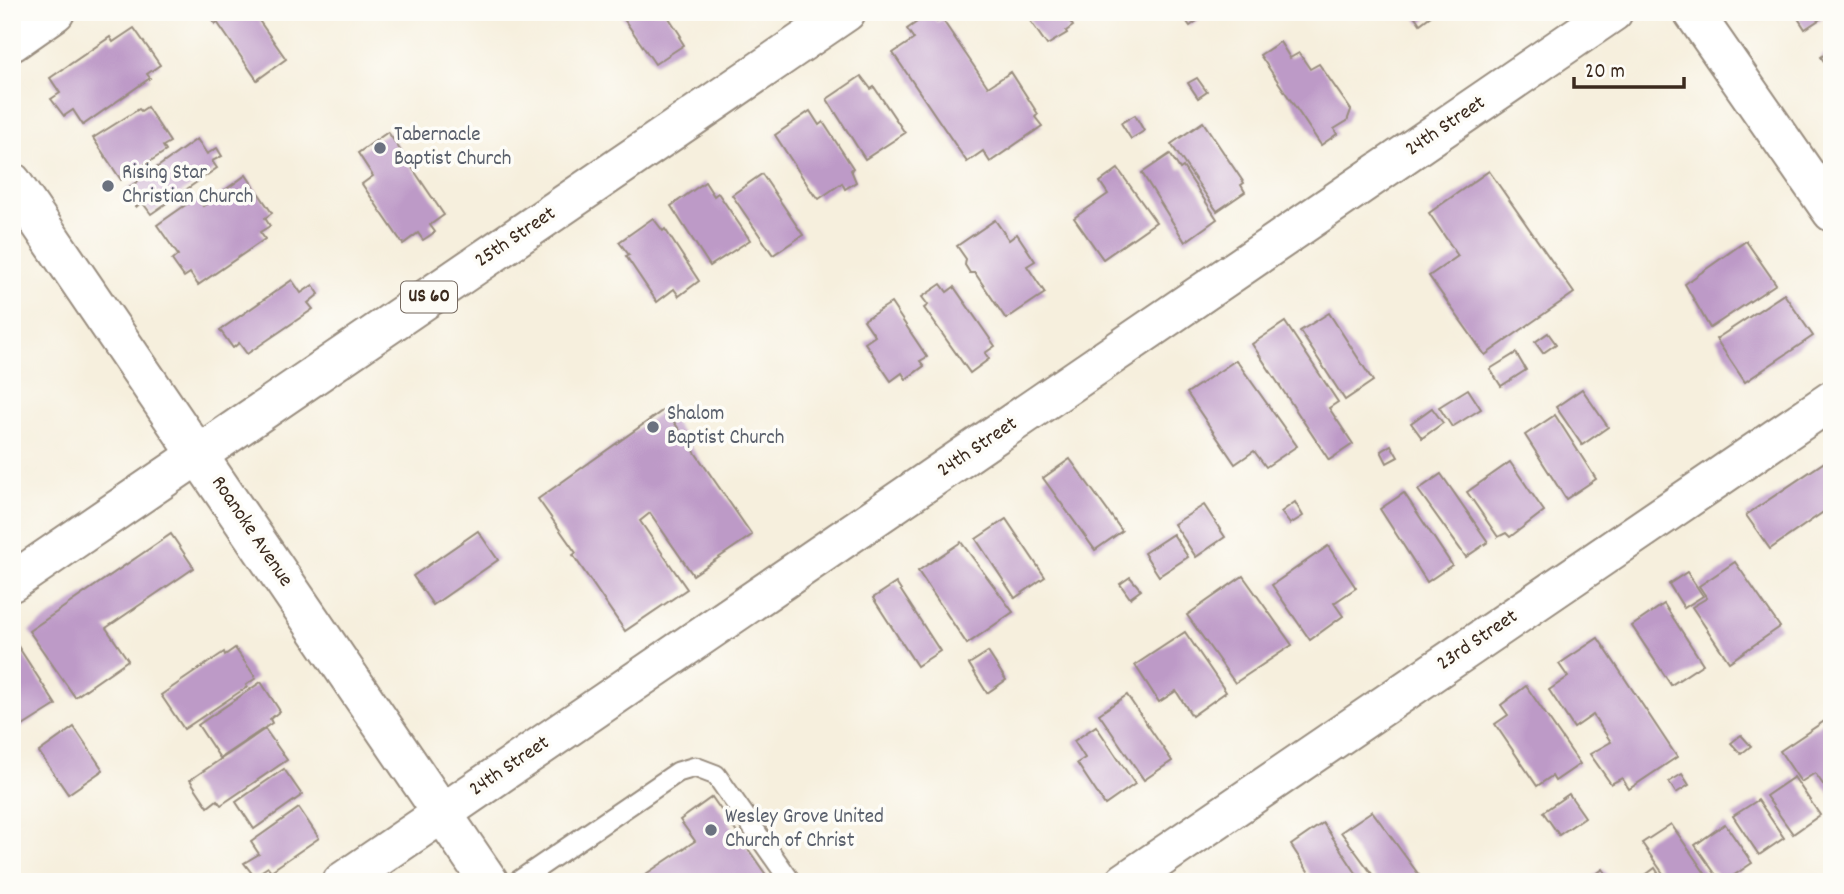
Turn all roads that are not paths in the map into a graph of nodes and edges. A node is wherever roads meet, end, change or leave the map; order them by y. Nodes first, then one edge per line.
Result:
1 (55, 12) edge
2 (846, 12) edge
3 (1613, 12) edge
4 (1693, 12) edge
5 (12, 41) edge
6 (12, 182) edge
7 (1832, 212) edge
8 (1832, 400) edge
9 (198, 454) junction
10 (12, 582) edge
11 (441, 814) junction
12 (342, 882) edge
13 (489, 882) edge
14 (517, 882) edge
15 (791, 882) edge
16 (1125, 882) edge

1 - 5 street
2 - 9 street, 25th Street / US 60
3 - 11 street, 24th Street
4 - 7 street
6 - 9 street, Roanoke Avenue
8 - 16 street, 23rd Street
9 - 10 street, 25th Street / US 60
9 - 11 street, Roanoke Avenue
11 - 12 street, 24th Street
11 - 13 street, Roanoke Avenue
14 - 15 lane

